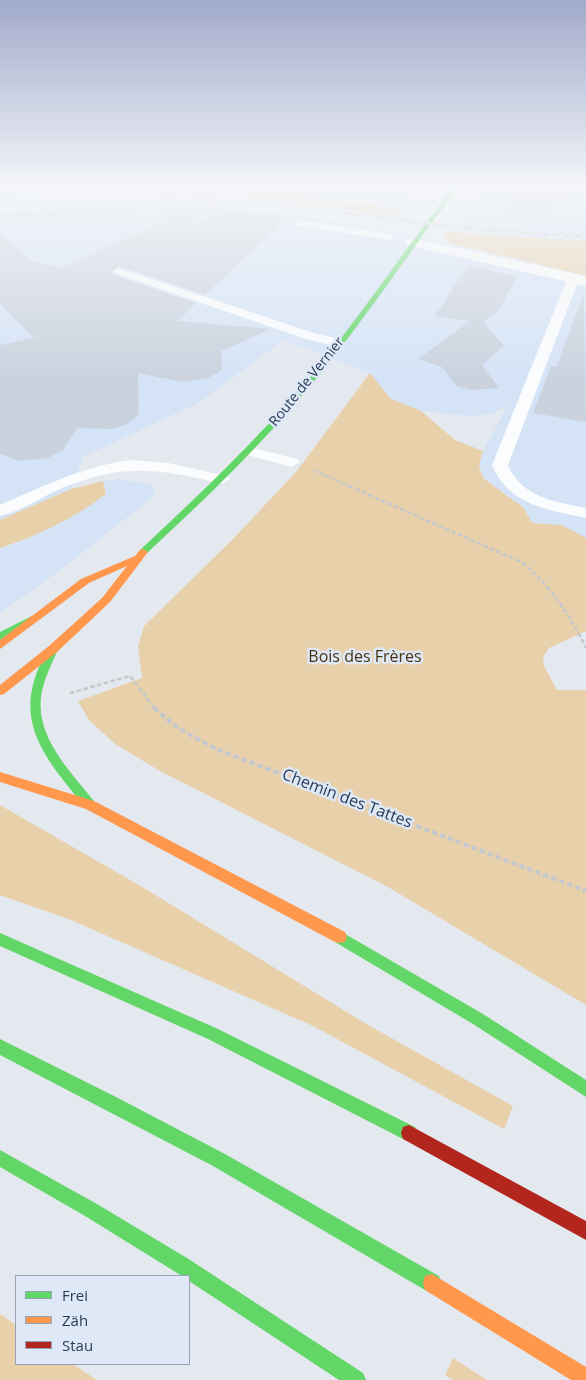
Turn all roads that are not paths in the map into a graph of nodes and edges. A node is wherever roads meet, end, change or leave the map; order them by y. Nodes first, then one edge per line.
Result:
1 (406, 250) edge
2 (449, 250) edge
3 (118, 270) dead end
4 (579, 280) edge
5 (340, 343) junction
6 (249, 451) junction
7 (292, 462) road end
8 (222, 479) junction
9 (0, 511) edge
10 (586, 513) edge
11 (136, 558) junction
12 (38, 616) junction
13 (0, 636) edge
14 (0, 644) edge
15 (53, 649) junction
16 (0, 691) edge
17 (0, 777) edge
18 (90, 805) junction
19 (0, 939) edge
20 (0, 1047) edge
21 (586, 1089) edge
22 (0, 1158) edge
23 (586, 1231) edge
24 (586, 1378) edge
25 (356, 1380) edge

1 - 5 main road, Route de Vernier
2 - 4 street
3 - 5 lane
4 - 10 lane
5 - 6 main road, Route de Vernier
6 - 7 lane
6 - 8 main road, Route de Vernier
8 - 9 lane
8 - 11 main road, Route de Vernier
11 - 12 main road, Route de Vernier
11 - 15 main road, Route de Vernier
12 - 13 main road
12 - 14 main road, Route de Vernier
15 - 16 main road, Route de Vernier
15 - 18 main road
17 - 18 main road
18 - 21 main road
19 - 23 main road
20 - 24 main road
22 - 25 main road

